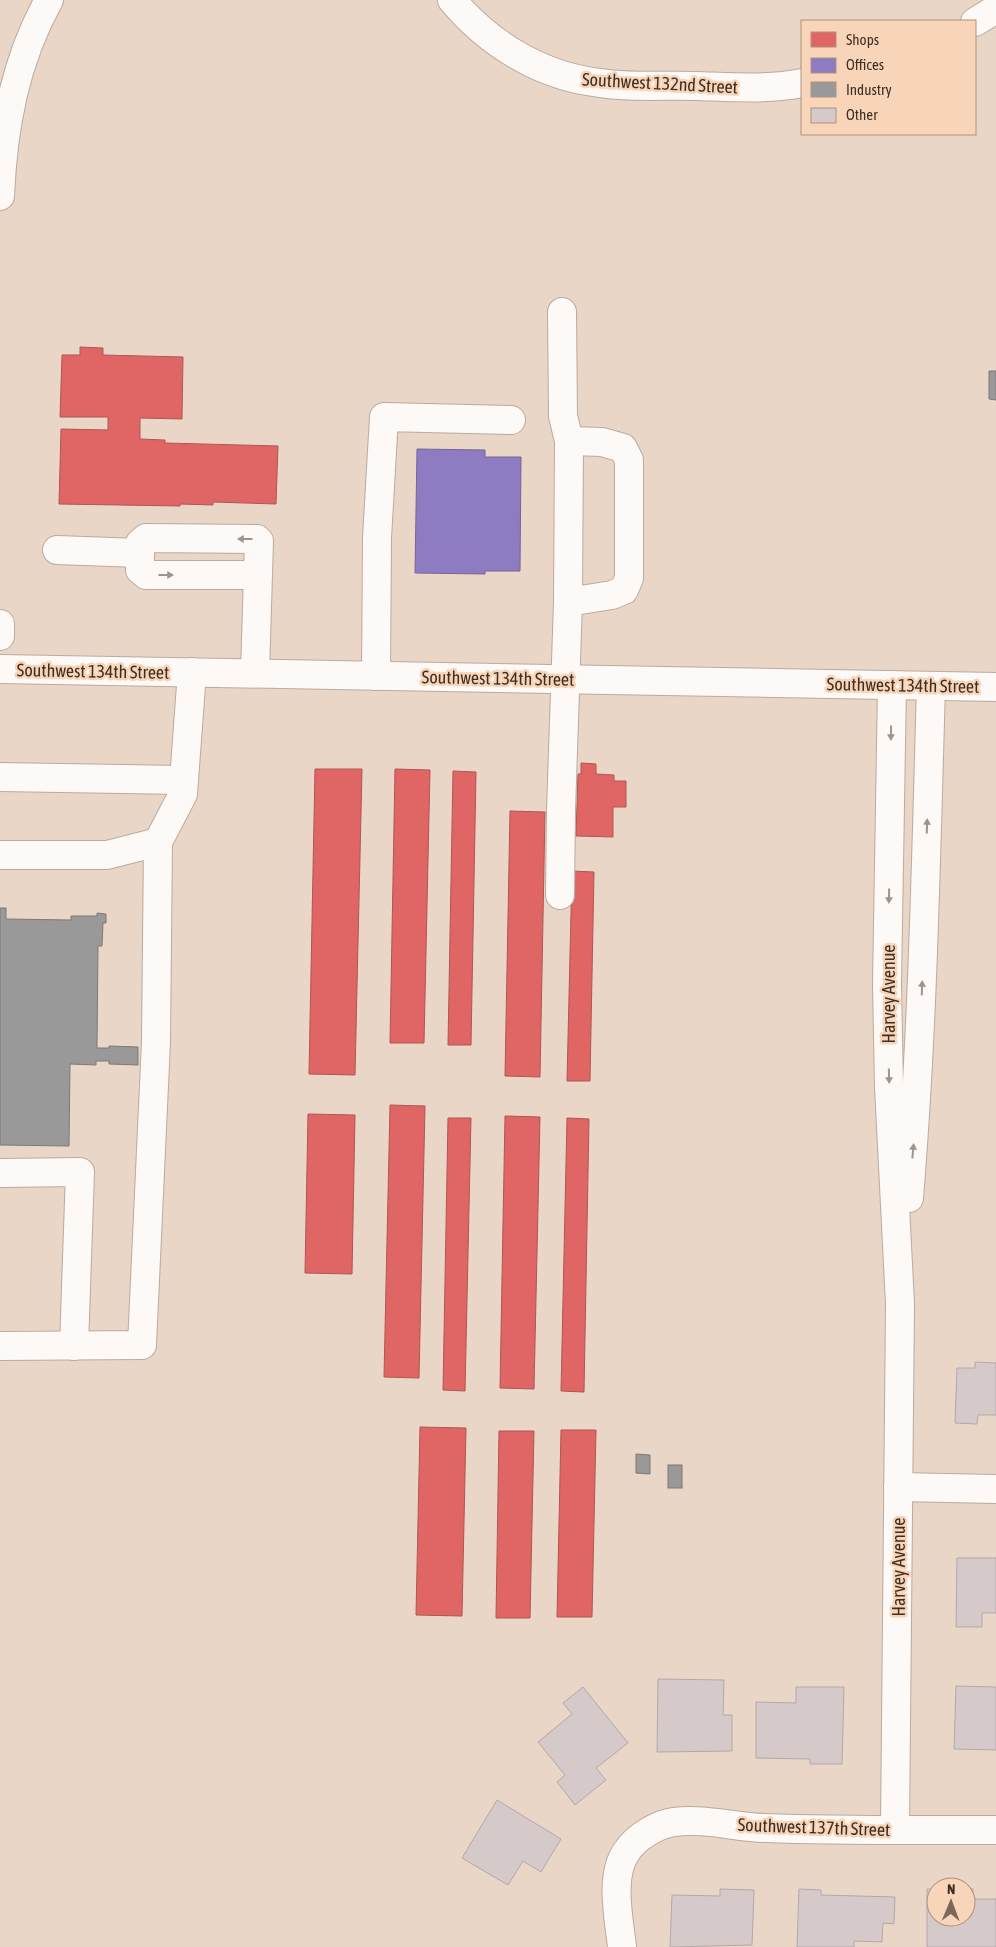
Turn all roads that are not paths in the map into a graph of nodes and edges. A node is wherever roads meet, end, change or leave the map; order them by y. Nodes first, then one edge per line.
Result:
1 (49, 0) edge
2 (452, 0) edge
3 (996, 9) edge
4 (976, 21) edge
5 (801, 83) edge
6 (1, 153) edge
7 (0, 189) edge
8 (0, 196) edge
9 (562, 312) dead end
10 (511, 420) dead end
11 (569, 441) junction
12 (57, 550) dead end
13 (139, 553) junction
14 (258, 575) junction
15 (568, 602) junction
16 (0, 624) edge
17 (0, 636) edge
18 (0, 669) edge
19 (192, 672) junction
20 (255, 674) junction
21 (376, 676) junction
22 (565, 679) junction
23 (892, 685) junction
24 (931, 686) junction
25 (996, 687) edge
26 (0, 776) edge
27 (184, 780) junction
28 (158, 842) junction
29 (0, 855) edge
30 (560, 895) dead end
31 (0, 1173) edge
32 (900, 1304) junction
33 (0, 1346) edge
34 (74, 1346) junction
35 (898, 1487) junction
36 (996, 1489) edge
37 (895, 1830) junction
38 (996, 1830) edge
39 (622, 1947) edge

1 - 6 street
2 - 5 street, Southwest 132nd Street
3 - 4 street
6 - 7 street
7 - 8 street
9 - 11 street
10 - 21 street
11 - 15 street
11 - 15 street
12 - 13 street
13 -> 14 street
14 -> 13 street
14 - 20 street
15 - 22 street
16 - 17 street
18 - 19 street, Southwest 134th Street
19 - 20 street, Southwest 134th Street
19 - 27 street
20 - 21 street, Southwest 134th Street
21 - 22 street, Southwest 134th Street
22 - 23 street, Southwest 134th Street
22 - 30 street
23 - 24 street, Southwest 134th Street
23 -> 32 street, Harvey Avenue
24 - 25 street, Southwest 134th Street
32 -> 24 street, Harvey Avenue
26 - 27 street
27 - 28 street
28 - 29 street
28 - 34 street
31 - 34 street
32 - 35 street, Harvey Avenue
33 - 34 street
35 - 36 street
35 - 37 street, Harvey Avenue
37 - 38 street, Southwest 137th Street
37 - 39 street, Southwest 137th Street

